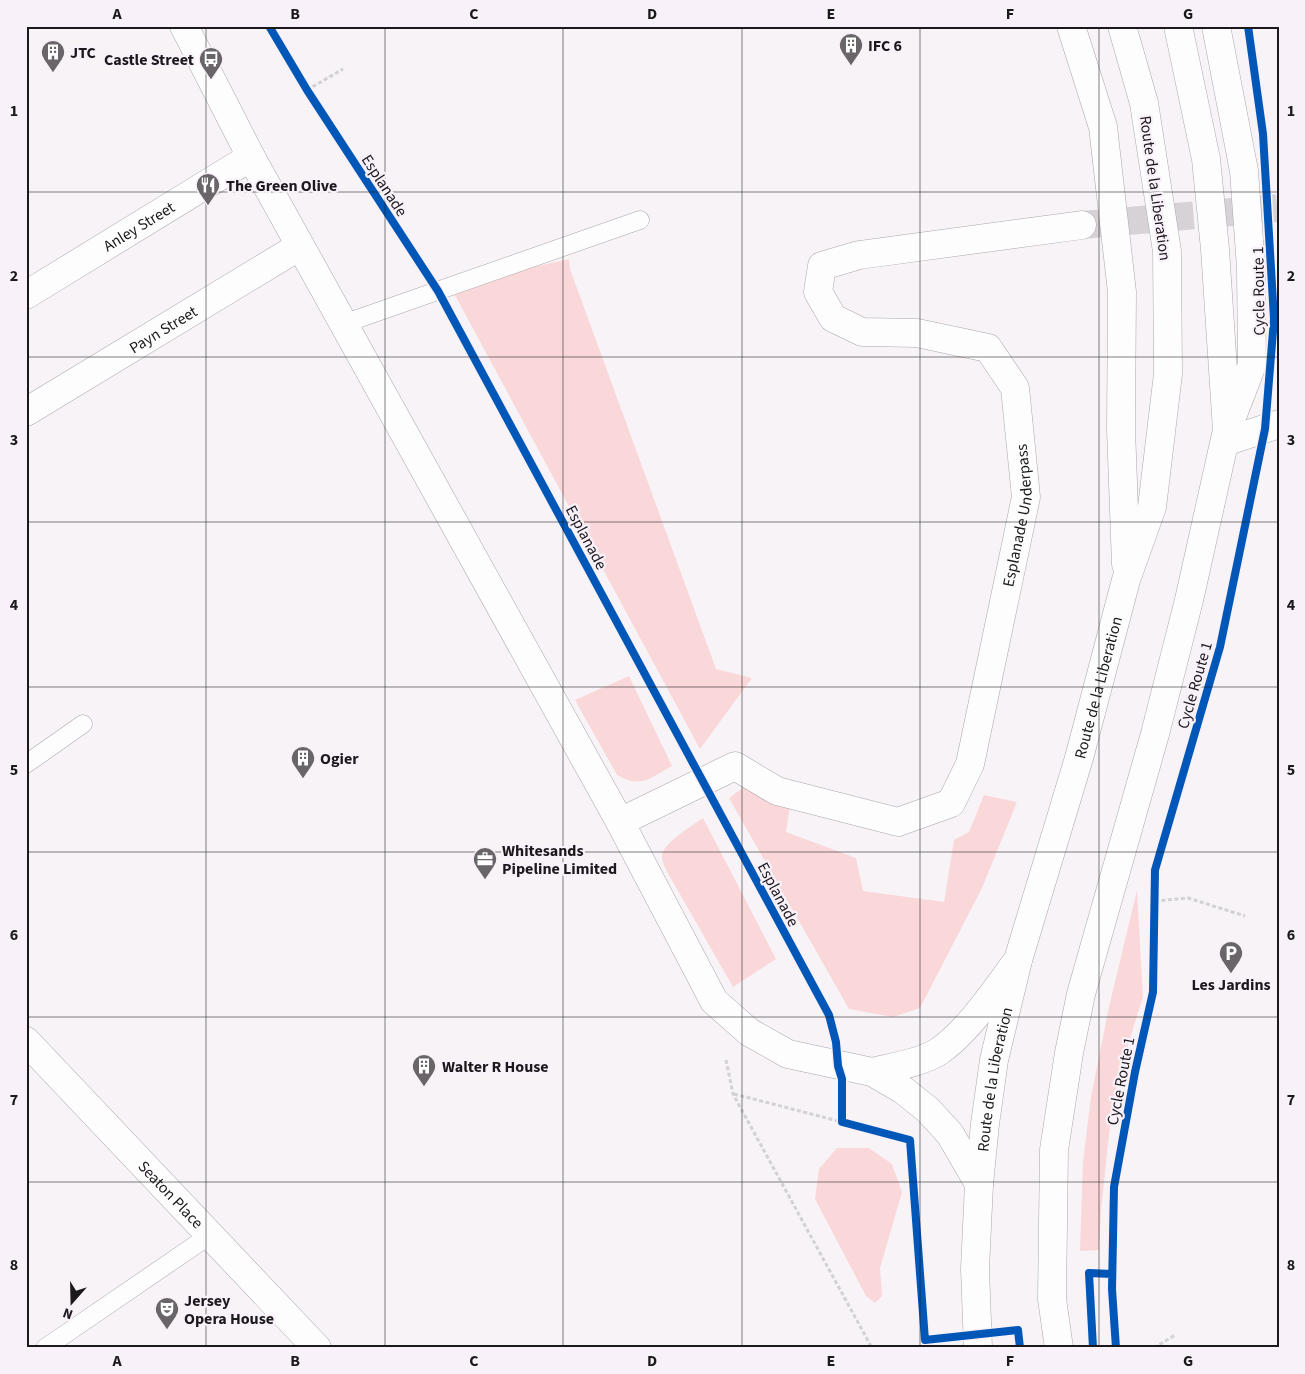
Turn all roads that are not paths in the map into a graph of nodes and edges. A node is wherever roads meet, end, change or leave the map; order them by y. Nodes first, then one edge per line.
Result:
1 (184, 26) edge
2 (1071, 26) edge
3 (1122, 26) edge
4 (1178, 26) edge
5 (1216, 26) edge
6 (251, 157) junction
7 (640, 220) dead end
8 (1082, 225) tunnel mouth
9 (300, 246) junction
10 (26, 295) edge
11 (343, 324) junction
12 (26, 412) edge
13 (1279, 424) edge
14 (1226, 436) junction
15 (1126, 580) junction
16 (83, 724) dead end
17 (26, 764) edge
18 (620, 822) junction
19 (1018, 960) junction
20 (26, 1041) edge
21 (872, 1072) junction
22 (979, 1184) junction
23 (210, 1235) junction
24 (977, 1341) edge
25 (45, 1348) edge
26 (317, 1348) edge
27 (1059, 1348) edge

1 - 6 main road
2 - 15 main road
3 - 15 main road, Route de la Liberation
4 - 14 main road
5 - 14 main road
6 - 9 main road
6 - 10 main road, Anley Street
7 - 11 lane
8 - 18 main road, Esplanade Underpass
9 - 11 main road
9 - 12 main road, Payn Street
11 - 18 main road
13 - 14 main road
14 - 27 main road
15 - 19 main road, Route de la Liberation
16 - 17 lane
18 - 21 main road
19 - 21 main road
19 - 22 main road, Route de la Liberation
20 - 23 main road, Seaton Place
21 - 22 main road
22 - 24 main road, Route de la Liberation
23 - 25 lane
23 - 26 main road, Seaton Place

